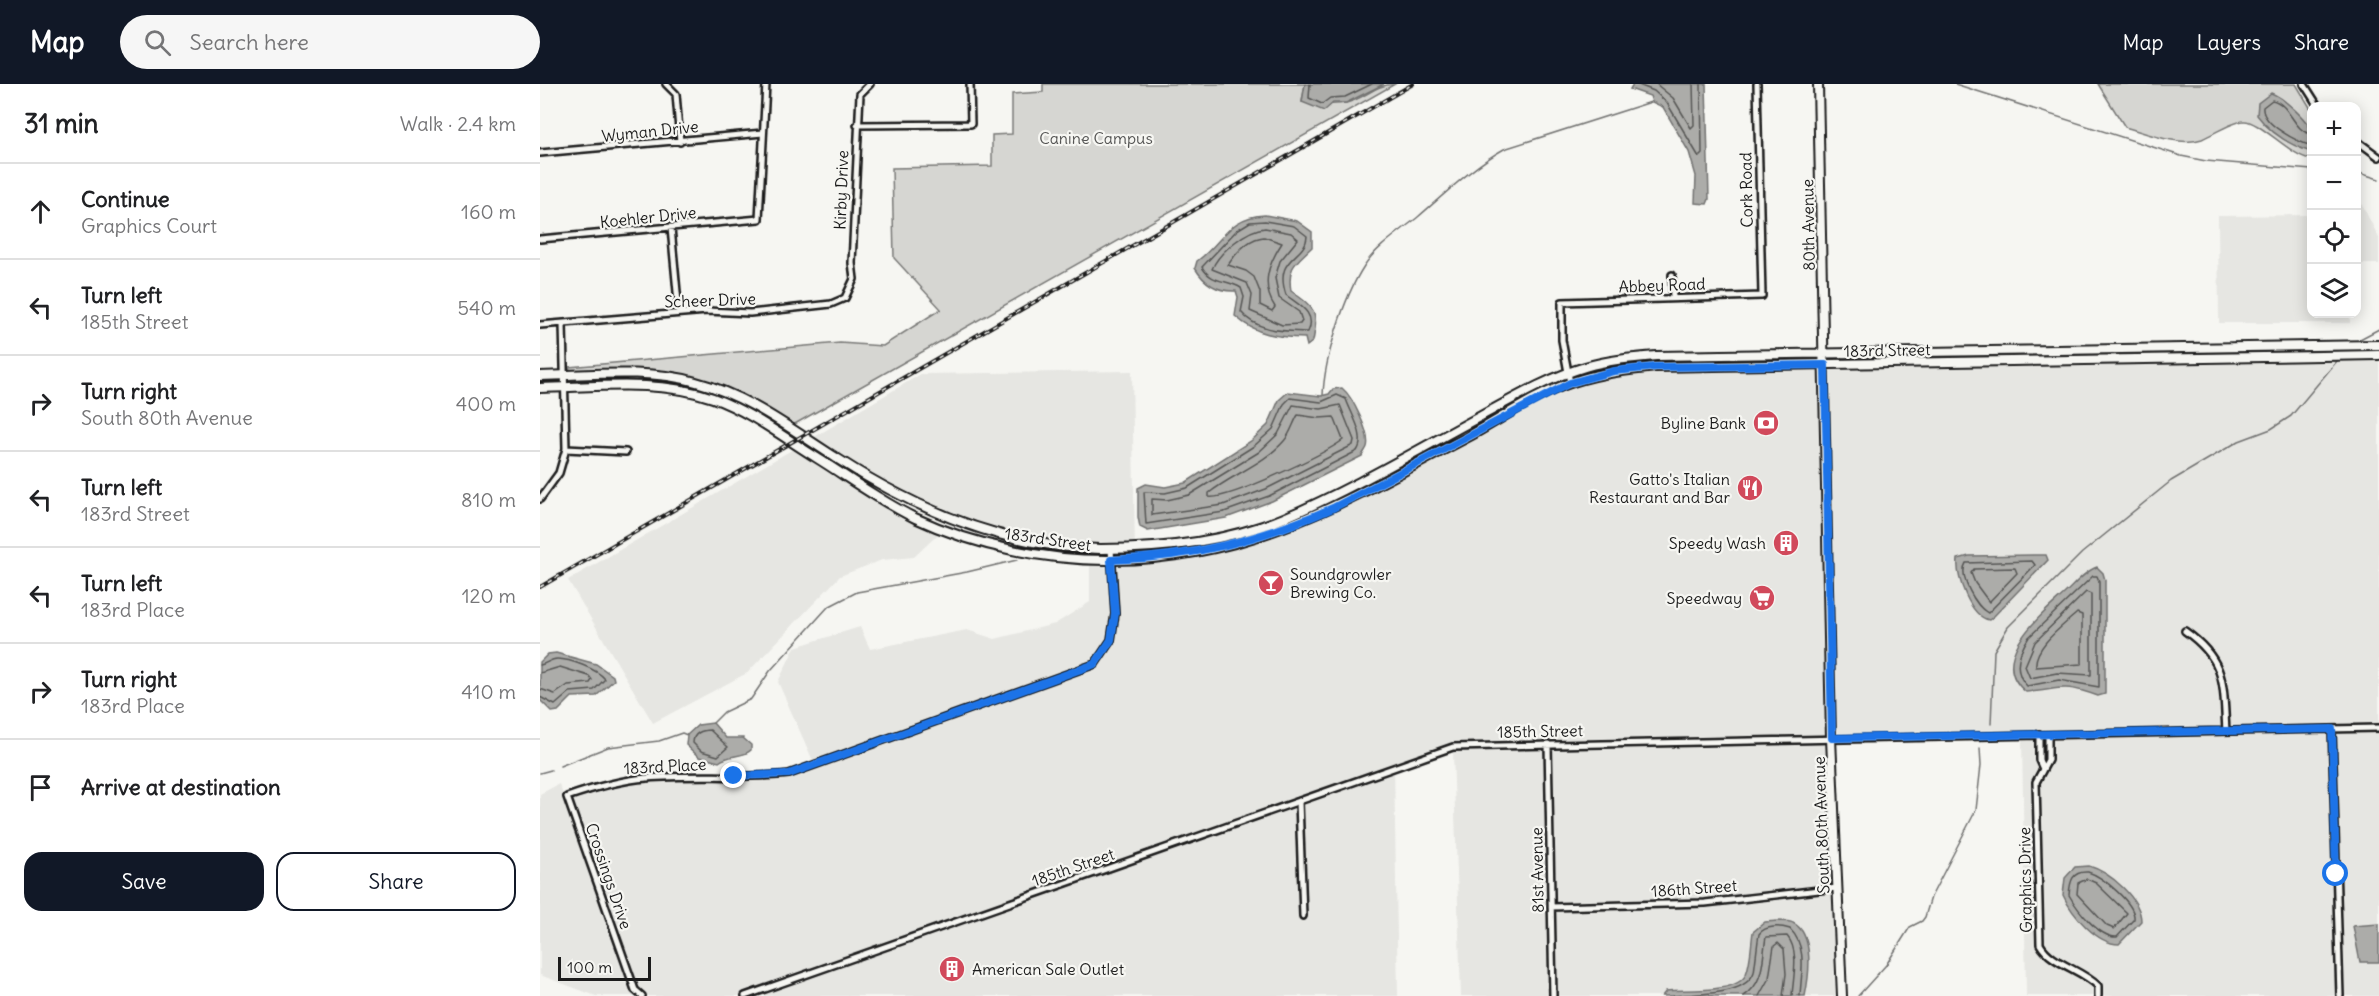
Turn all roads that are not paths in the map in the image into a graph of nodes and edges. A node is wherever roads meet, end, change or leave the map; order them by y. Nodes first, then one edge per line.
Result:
1 (666, 84) edge
2 (766, 84) edge
3 (870, 84) edge
4 (970, 84) edge
5 (1757, 84) edge
6 (1818, 84) edge
7 (2304, 84) edge
8 (2315, 102) edge
9 (857, 125) junction
10 (763, 133) junction
11 (680, 142) junction
12 (2361, 144) edge
13 (540, 153) edge
14 (2379, 157) edge
15 (671, 228) junction
16 (540, 239) edge
17 (1672, 275) dead end
18 (1762, 296) joint
19 (844, 298) joint
20 (1673, 298) junction
21 (679, 313) junction
22 (562, 324) junction
23 (540, 325) edge
24 (2379, 345) edge
25 (1824, 353) junction
26 (2379, 355) edge
27 (1825, 365) junction
28 (1569, 373) junction
29 (540, 376) edge
30 (564, 376) junction
31 (1570, 383) junction
32 (540, 388) edge
33 (564, 388) junction
34 (566, 449) junction
35 (626, 452) dead end
36 (540, 499) edge
37 (1111, 549) junction
38 (1111, 560) junction
39 (2185, 631) dead end
40 (2379, 728) edge
41 (2332, 729) junction
42 (2226, 732) junction
43 (2039, 735) junction
44 (2048, 735) junction
45 (1832, 738) junction
46 (1548, 744) junction
47 (2043, 769) junction
48 (567, 797) joint
49 (1299, 801) junction
50 (1837, 888) junction
51 (1551, 907) junction
52 (1303, 916) dead end
53 (642, 996) edge
54 (745, 996) edge
55 (1553, 996) edge
56 (1842, 996) edge
57 (2098, 996) edge
58 (2340, 996) edge

1 - 11 street
2 - 10 street
3 - 9 street, Kirby Drive
4 - 9 street
5 - 18 street, Cork Road
6 - 25 street, 80th Avenue
7 - 8 street
9 - 19 street, Kirby Drive
10 - 11 street, Wyman Drive
10 - 15 street, Koehler Drive
11 - 13 street, Wyman Drive
12 - 14 street
15 - 16 street, Koehler Drive
15 - 21 street
17 - 20 street
18 - 20 street, Abbey Road
19 - 21 street, Scheer Drive
20 - 28 street, Abbey Road
21 - 22 street, Scheer Drive
22 - 23 street, Scheer Drive
22 - 30 street
24 - 25 street, 183rd Street
25 - 27 street, 80th Avenue
25 - 28 street, 183rd Street
26 - 27 street, 183rd Street
27 - 31 street, 183rd Street
27 - 45 street, South 80th Avenue
28 - 31 street
28 - 37 street, 183rd Street
29 - 30 street, 183rd Street
30 - 33 street
30 - 37 street, 183rd Street
31 - 38 street, 183rd Street
32 - 33 street, 183rd Street
33 - 34 street
33 - 38 street, 183rd Street
34 - 35 street
34 - 36 street
37 - 38 street, 183rd Place
38 - 48 street, 183rd Place
39 - 42 street
40 - 41 street, 185th Street
41 - 42 street, 185th Street
41 - 58 street
42 - 44 street, 185th Street
43 - 44 street, 185th Street
43 - 45 street, 185th Street
43 - 47 street, Graphics Drive
44 - 47 street, Graphics Drive
45 - 46 street, 185th Street
45 - 50 street, South 80th Avenue
46 - 49 street, 185th Street
46 - 51 street, 81st Avenue
47 - 57 street, Graphics Drive
48 - 53 street, Crossings Drive
49 - 52 street
49 - 54 street, 185th Street
50 - 51 street, 186th Street
50 - 56 street, South 80th Avenue
51 - 55 street, 81st Avenue

